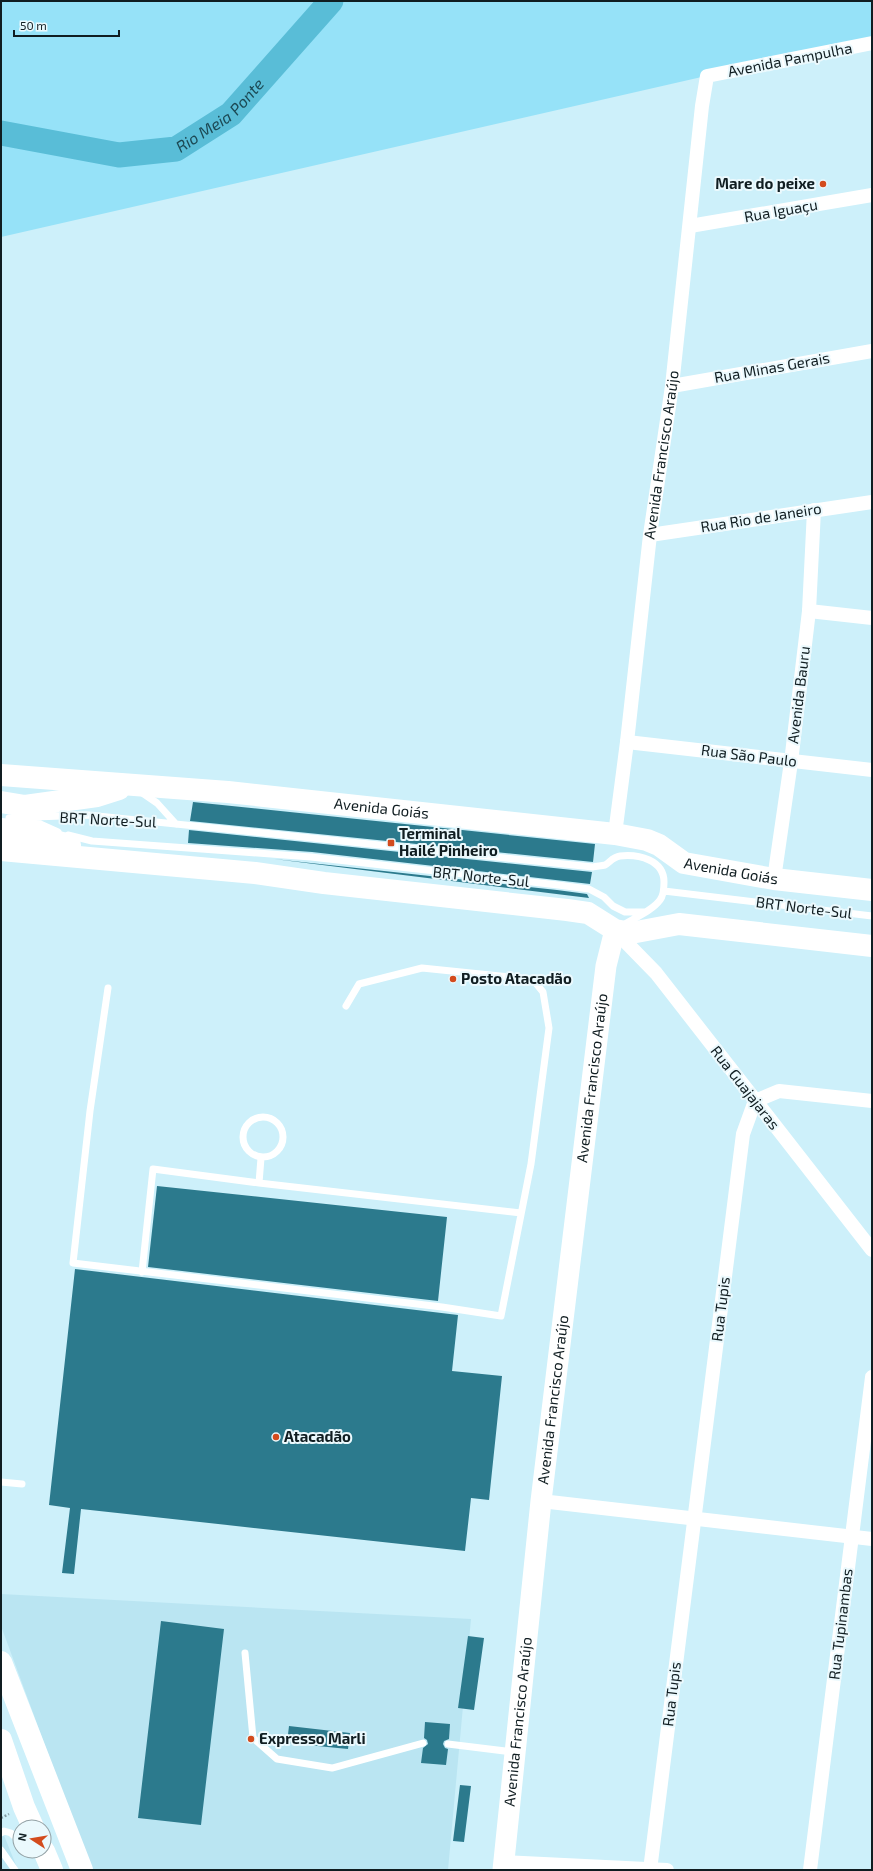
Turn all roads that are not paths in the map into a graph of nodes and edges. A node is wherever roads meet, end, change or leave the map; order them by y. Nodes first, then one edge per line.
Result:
1 (872, 43) edge
2 (708, 76) joint
3 (872, 195) edge
4 (690, 226) junction
5 (872, 351) edge
6 (672, 386) junction
7 (872, 502) edge
8 (814, 510) junction
9 (650, 535) junction
10 (809, 611) junction
11 (872, 618) edge
12 (627, 742) junction
13 (791, 762) junction
14 (872, 770) edge
15 (1, 775) edge
16 (132, 785) junction
17 (7, 817) edge
18 (176, 824) junction
19 (624, 835) junction
20 (1, 850) edge
21 (127, 861) junction
22 (657, 865) junction
23 (774, 879) junction
24 (872, 890) edge
25 (664, 891) junction
26 (644, 912) junction
27 (872, 916) edge
28 (615, 930) junction
29 (872, 946) edge
30 (108, 988) dead end
31 (346, 1006) dead end
32 (755, 1101) junction
33 (872, 1101) edge
34 (261, 1158) junction
35 (260, 1183) junction
36 (521, 1212) junction
37 (872, 1250) edge
38 (142, 1272) junction
39 (872, 1377) edge
40 (1, 1482) edge
41 (22, 1484) dead end
42 (542, 1501) junction
43 (694, 1519) junction
44 (852, 1537) junction
45 (872, 1539) edge
46 (245, 1654) dead end
47 (1, 1662) edge
48 (423, 1743) dead end
49 (448, 1744) dead end
50 (2, 1746) edge
51 (515, 1752) junction
52 (29, 1819) edge
53 (1, 1833) edge
54 (12, 1833) edge
55 (1, 1850) edge
56 (503, 1866) edge
57 (15, 1870) edge
58 (82, 1870) edge
59 (650, 1870) edge
60 (667, 1870) edge
61 (810, 1870) edge

1 - 2 street, Avenida Pampulha
2 - 4 street, Avenida Francisco Araújo
3 - 4 street, Rua Iguaçu
4 - 6 street, Avenida Francisco Araújo
5 - 6 street, Rua Minas Gerais
6 - 9 street, Avenida Francisco Araújo
7 - 8 street, Rua Rio de Janeiro
8 - 9 street, Rua Rio de Janeiro
8 - 10 street, Avenida Bauru
9 - 12 street, Avenida Francisco Araújo
10 - 11 street
10 - 13 street, Avenida Bauru
12 - 13 street, Rua São Paulo
12 - 19 street, Avenida Francisco Araújo
13 - 14 street, Rua São Paulo
13 - 23 street, Avenida Bauru
15 - 16 main road, Avenida Goiás
16 - 17 main road
16 - 18 lane
16 - 19 main road, Avenida Goiás
17 - 18 lane, BRT Norte-Sul
17 - 21 main road
17 - 26 lane, BRT Norte-Sul
18 - 22 lane, BRT Norte-Sul
19 - 22 lane
19 - 23 main road, Avenida Goiás
20 - 21 main road
21 - 28 main road
22 - 25 lane
23 - 24 main road, Avenida Goiás
25 - 26 lane
25 - 27 lane, BRT Norte-Sul
26 - 28 lane
28 - 29 main road
28 - 32 street, Rua Guajajaras
28 - 42 street, Avenida Francisco Araújo
30 - 38 lane
31 - 36 lane
32 - 33 street
32 - 37 street, Rua Guajajaras
32 - 43 street, Rua Tupis
34 - 34 lane
34 - 35 lane
35 - 36 lane
35 - 38 lane
36 - 38 lane
39 - 44 street, Rua Tupinambas
40 - 41 lane
42 - 43 street
42 - 51 street, Avenida Francisco Araújo
43 - 44 street
43 - 59 street, Rua Tupis
44 - 45 street
44 - 61 street, Rua Tupinambas
46 - 48 lane
47 - 58 main road
49 - 51 lane
50 - 52 main road
51 - 56 street, Avenida Francisco Araújo
53 - 54 lane
55 - 57 lane
56 - 59 street
59 - 60 street

